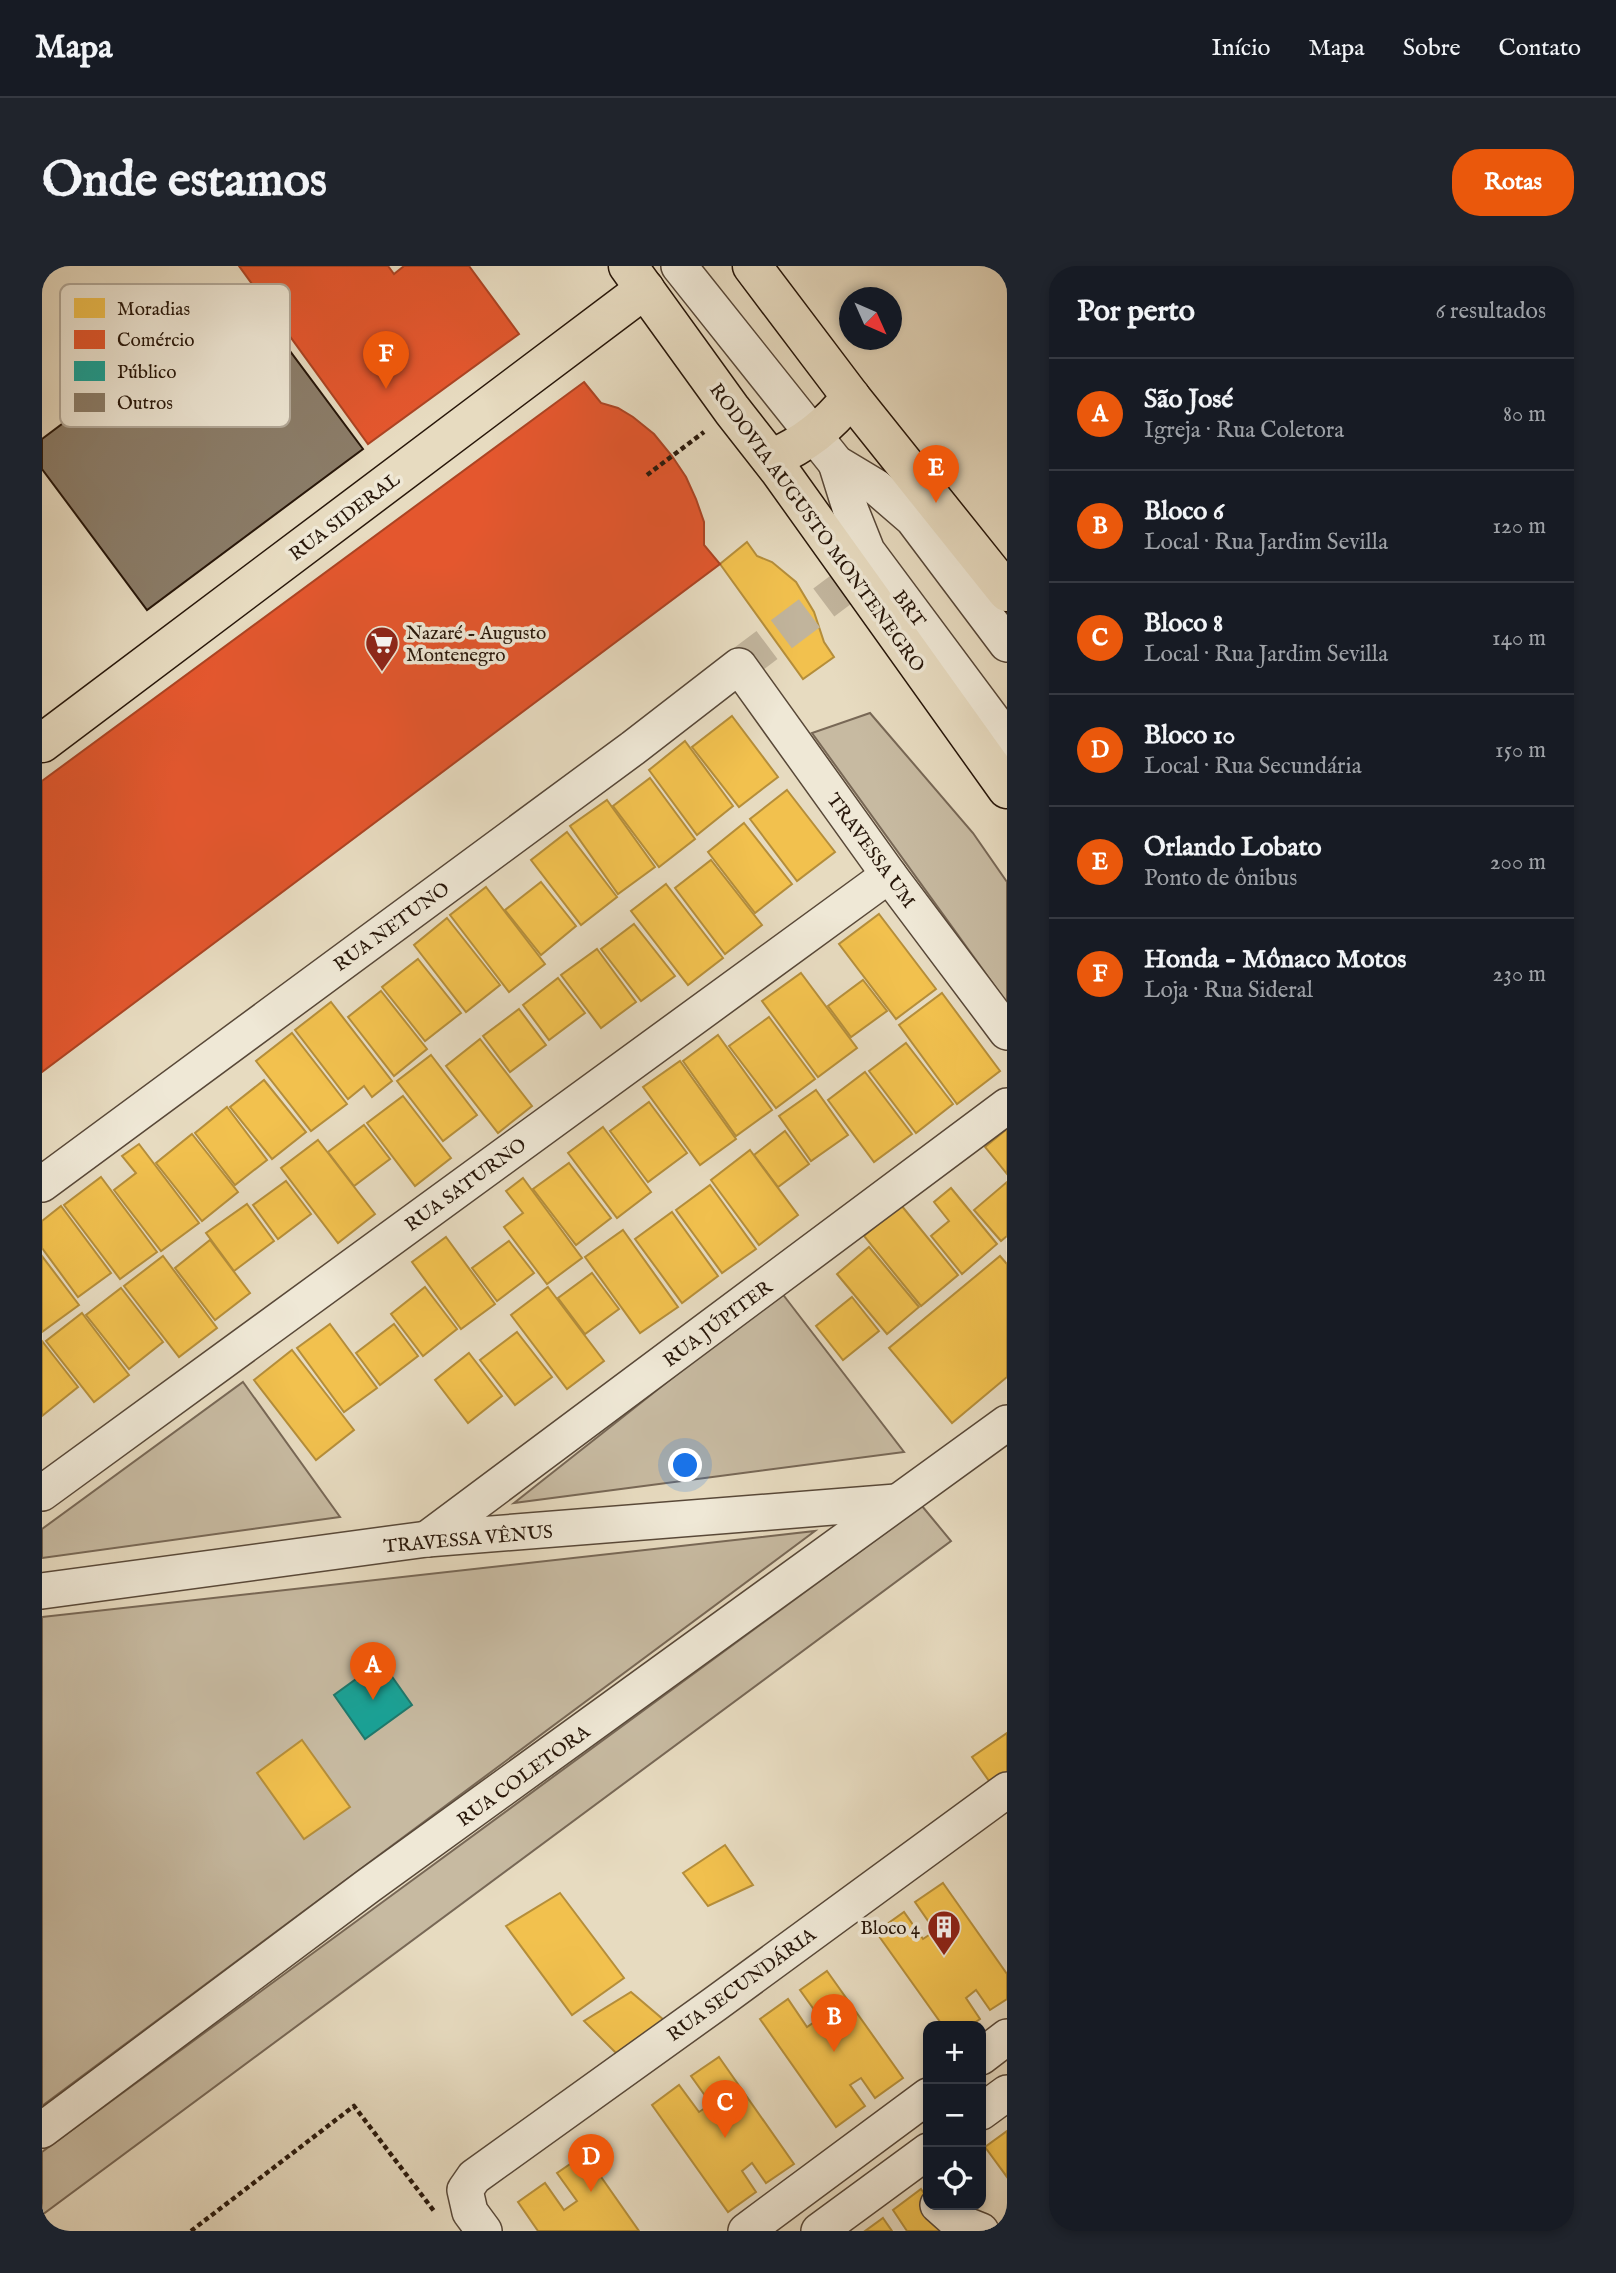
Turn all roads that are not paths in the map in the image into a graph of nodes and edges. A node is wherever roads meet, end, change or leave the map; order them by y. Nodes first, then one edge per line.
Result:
1 (679, 266) edge
2 (752, 266) edge
3 (636, 278) edge
4 (851, 397) junction
5 (825, 450) junction
6 (771, 459) junction
7 (1001, 574) edge
8 (1007, 644) edge
9 (740, 666) joint
10 (1007, 739) edge
11 (42, 743) edge
12 (1007, 789) edge
13 (889, 875) junction
14 (1007, 1032) edge
15 (1007, 1106) edge
16 (42, 1184) edge
17 (1007, 1423) edge
18 (42, 1493) edge
19 (896, 1502) junction
20 (427, 1539) junction
21 (42, 1591) edge
22 (1007, 1790) edge
23 (1007, 2037) edge
24 (986, 2053) edge
25 (1007, 2093) edge
26 (923, 2100) edge
27 (986, 2108) edge
28 (42, 2130) edge
29 (922, 2169) edge
30 (819, 2177) junction
31 (943, 2210) edge
32 (832, 2221) edge
33 (477, 2222) edge
34 (746, 2231) edge
35 (981, 2231) edge

1 - 5 street, BRT
2 - 4 main road
3 - 6 main road, RODOVIA AUGUSTO MONTENEGRO
3 - 11 main road, RUA SIDERAL
4 - 5 main road
4 - 7 main road
5 - 6 main road
5 - 8 street, BRT
5 - 10 street, BRT
6 - 12 main road, RODOVIA AUGUSTO MONTENEGRO
9 - 13 street, TRAVESSA UM
9 - 16 street, RUA NETUNO
13 - 14 street, TRAVESSA UM
13 - 18 street, RUA SATURNO
15 - 20 street, RUA JÚPITER
17 - 19 street, RUA COLETORA
19 - 20 street, TRAVESSA VÊNUS
19 - 28 street, RUA COLETORA
20 - 21 street, TRAVESSA VÊNUS
22 - 33 street, RUA SECUNDÁRIA
23 - 24 street
25 - 27 street
26 - 30 street
29 - 32 street
30 - 32 street
30 - 34 street
31 - 35 street

